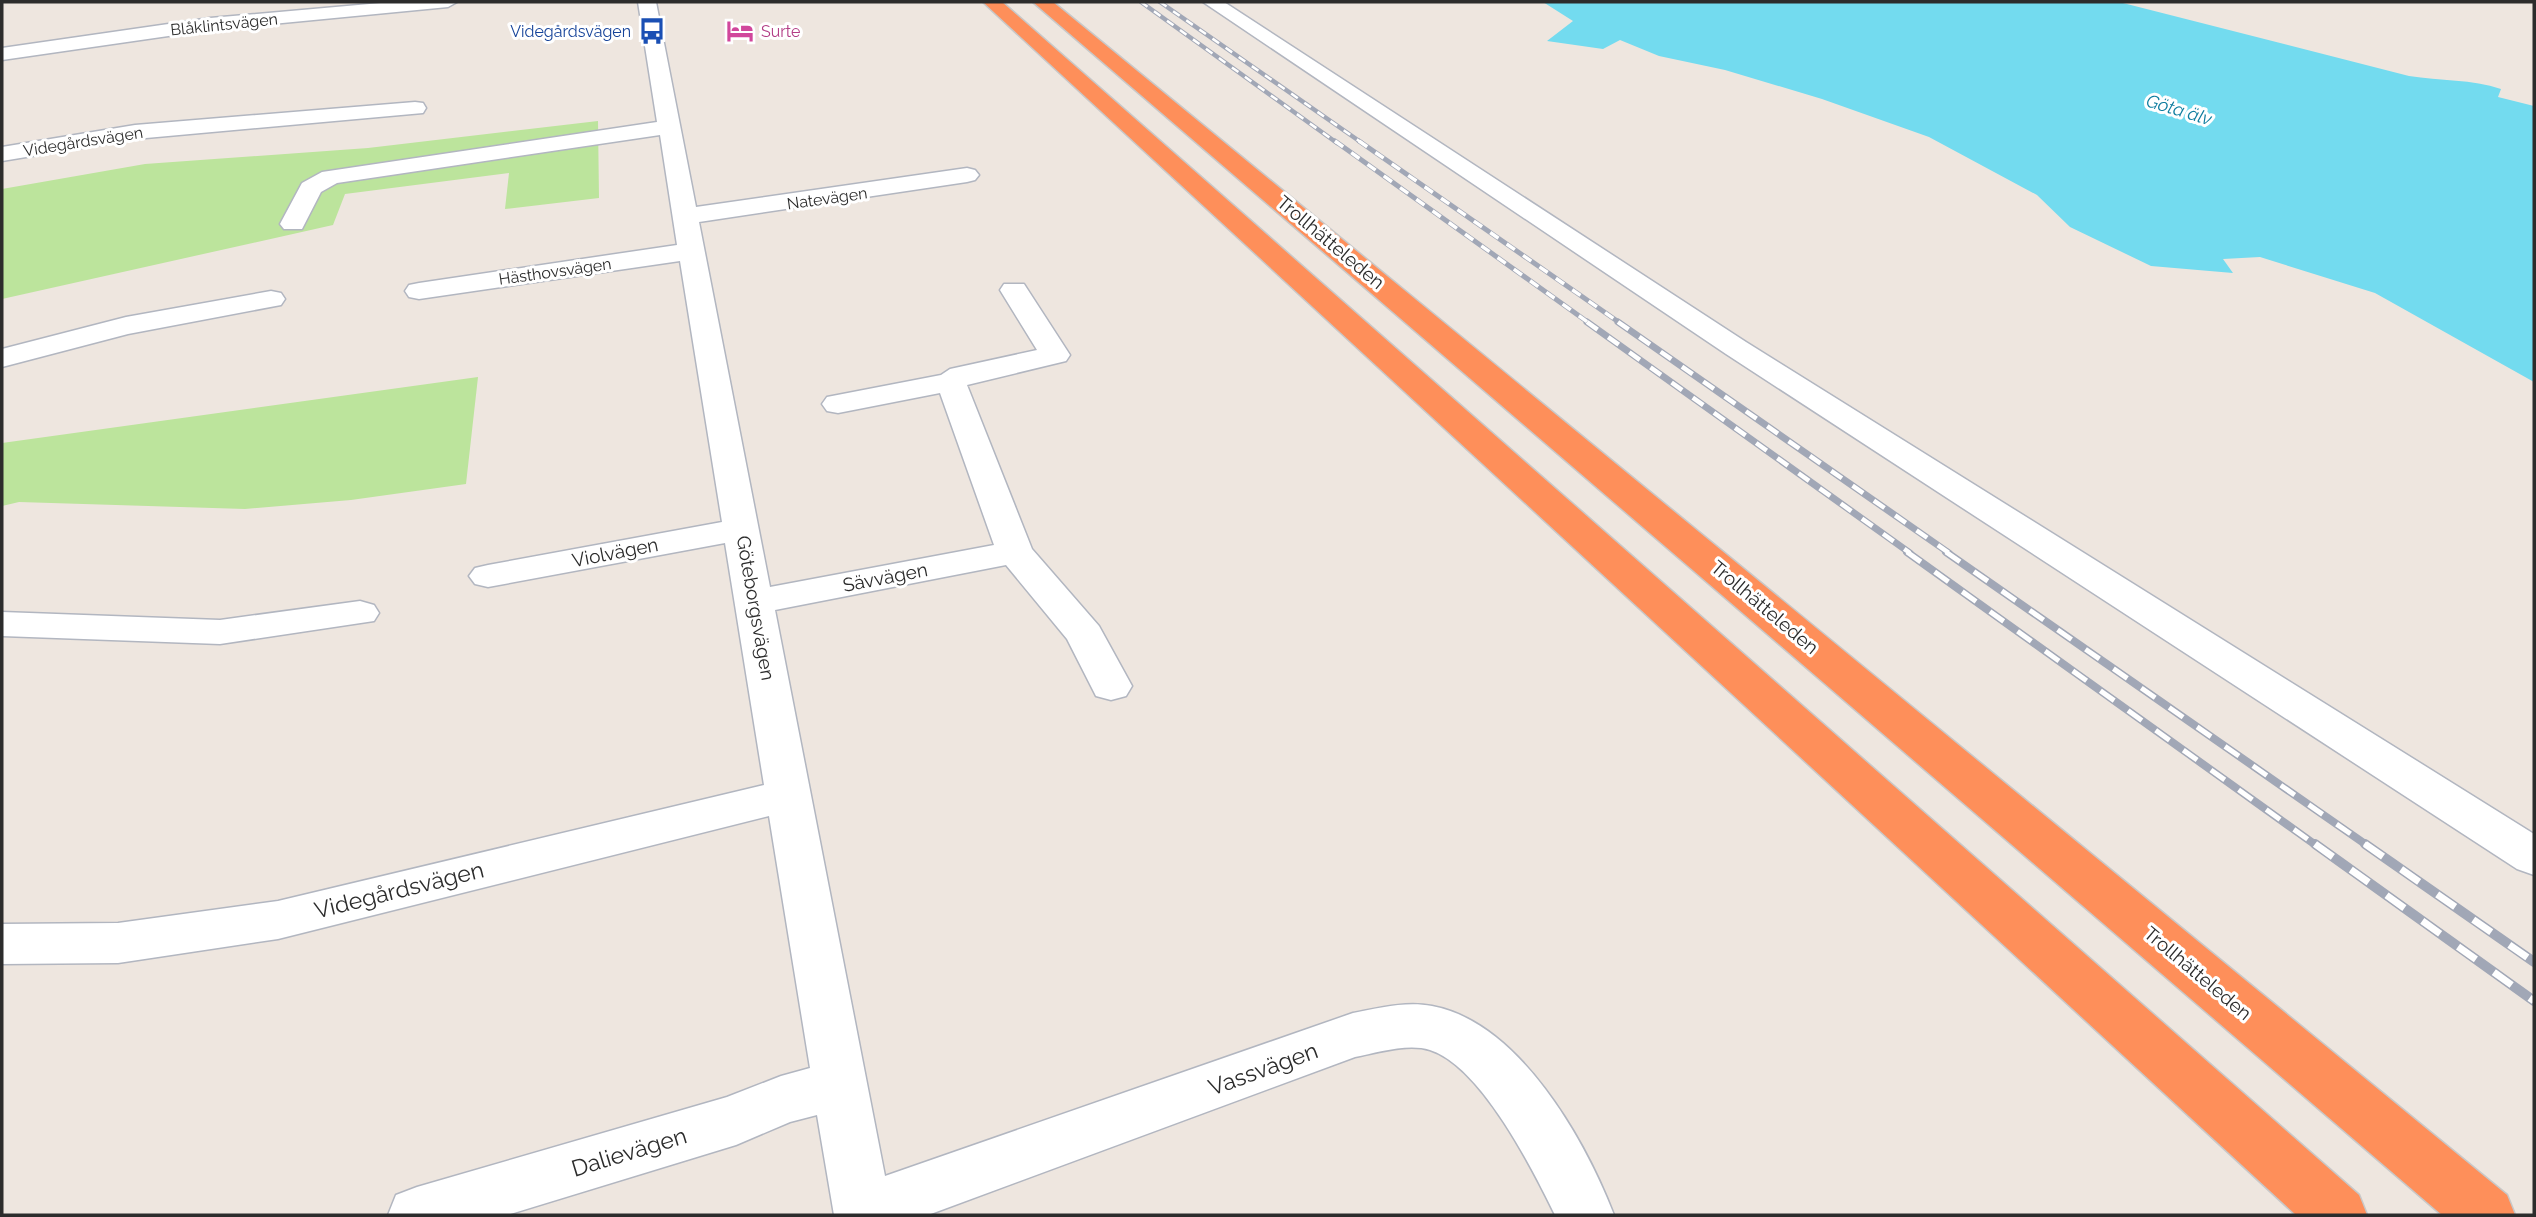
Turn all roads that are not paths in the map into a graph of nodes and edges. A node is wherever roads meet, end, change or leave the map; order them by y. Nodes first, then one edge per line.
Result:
1 (448, 2) edge
2 (647, 2) edge
3 (992, 2) edge
4 (1042, 2) edge
5 (1212, 2) edge
6 (2, 54) edge
7 (415, 108) dead end
8 (669, 127) junction
9 (2, 154) edge
10 (967, 175) dead end
11 (293, 224) dead end
12 (690, 234) junction
13 (1014, 290) dead end
14 (419, 291) dead end
15 (271, 299) dead end
16 (2, 358) edge
17 (951, 382) junction
18 (838, 404) dead end
19 (742, 530) junction
20 (1015, 552) junction
21 (488, 576) dead end
22 (755, 602) junction
23 (360, 613) dead end
24 (2, 624) edge
25 (1111, 686) dead end
26 (789, 795) junction
27 (2534, 857) edge
28 (2, 944) edge
29 (839, 1085) junction
30 (863, 1213) edge
31 (417, 1215) edge
32 (1585, 1215) edge
33 (2338, 1215) edge
34 (2486, 1215) edge

1 - 6 street, Blåklintsvägen
2 - 8 street, Göteborgsvägen
3 - 33 highway
4 - 34 highway, Trollhätteleden
5 - 27 street
7 - 9 street, Videgårdsvägen
8 - 11 street
8 - 12 street, Göteborgsvägen
10 - 12 street, Natevägen
12 - 14 street, Hästhovsvägen
12 - 19 street, Göteborgsvägen
13 - 17 street
15 - 16 street
17 - 18 street
17 - 20 street
19 - 21 street, Violvägen
19 - 22 street, Göteborgsvägen
20 - 22 street, Sävvägen
20 - 25 street
22 - 26 street, Göteborgsvägen
23 - 24 street
26 - 28 street, Videgårdsvägen
26 - 29 street, Göteborgsvägen
29 - 30 street, Göteborgsvägen
29 - 31 street, Dalievägen
30 - 32 street, Vassvägen

